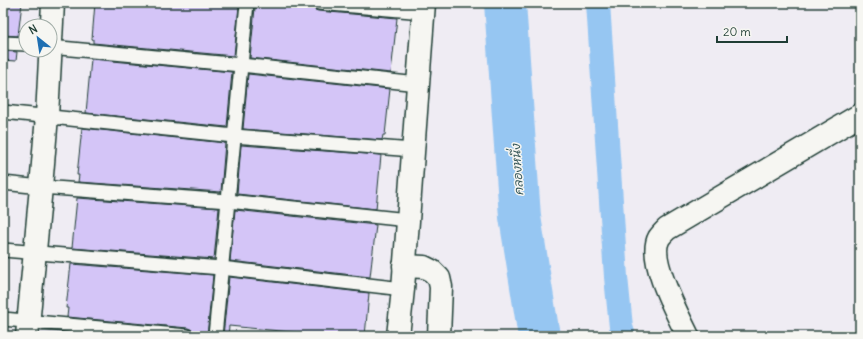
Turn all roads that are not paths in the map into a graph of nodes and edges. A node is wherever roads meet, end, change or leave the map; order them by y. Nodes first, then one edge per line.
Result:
1 (53, 3) edge
2 (247, 3) edge
3 (320, 3) edge
4 (424, 7) edge
5 (52, 18) edge
6 (3, 42) edge
7 (18, 43) edge
8 (58, 48) edge
9 (50, 58) edge
10 (241, 66) junction
11 (418, 84) junction
12 (3, 112) edge
13 (860, 115) edge
14 (47, 116) junction
15 (234, 136) junction
16 (413, 150) junction
17 (3, 183) edge
18 (41, 187) junction
19 (228, 201) junction
20 (408, 220) junction
21 (3, 250) edge
22 (35, 253) junction
23 (404, 266) junction
24 (221, 268) junction
25 (403, 289) junction
26 (3, 319) edge
27 (27, 329) edge
28 (187, 336) edge
29 (215, 336) edge
30 (398, 336) edge
31 (439, 336) edge
32 (688, 336) edge

1 - 5 street
2 - 10 lane
3 - 4 lane
4 - 11 street
6 - 7 lane
8 - 10 lane
9 - 14 street
10 - 11 lane
10 - 15 lane
11 - 16 street
12 - 14 lane
13 - 32 street
14 - 15 lane
14 - 18 street
15 - 16 lane
15 - 19 lane
16 - 20 street
17 - 18 lane
18 - 19 lane
18 - 22 street
19 - 20 lane
19 - 24 lane
20 - 23 street
21 - 22 lane
22 - 24 lane
22 - 27 street
23 - 25 street
23 - 31 street
24 - 25 lane
24 - 29 lane
25 - 30 street
26 - 27 lane
27 - 28 lane

